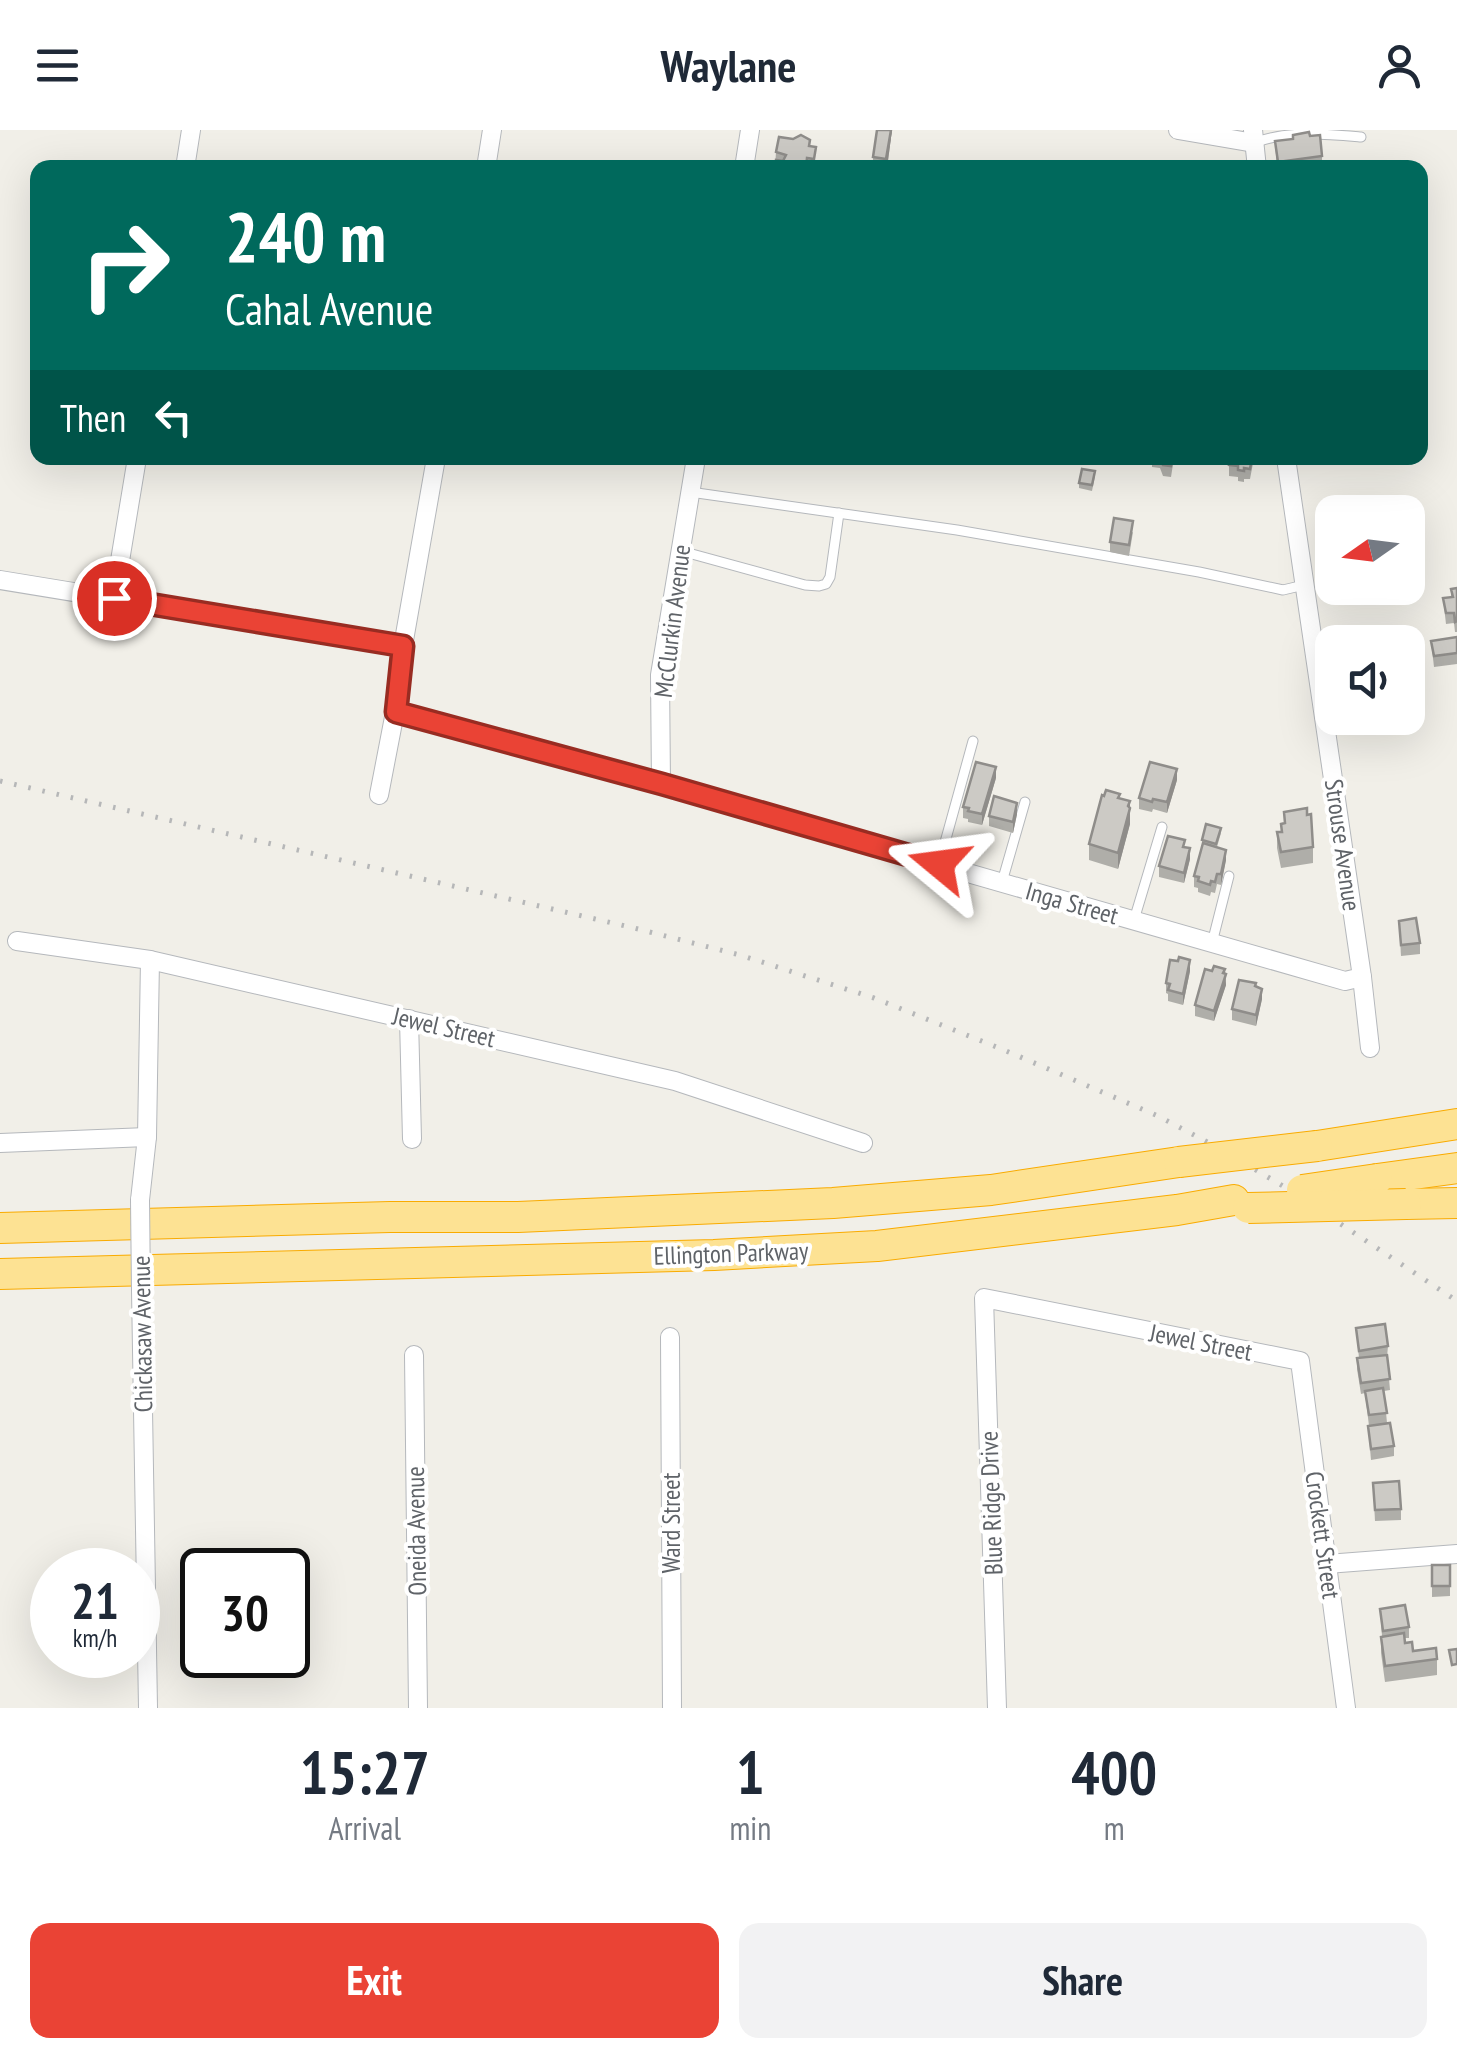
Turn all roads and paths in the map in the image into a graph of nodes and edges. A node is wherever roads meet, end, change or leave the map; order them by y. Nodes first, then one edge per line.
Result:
1 (191, 130) edge
2 (492, 130) edge
3 (750, 130) edge
4 (1178, 130) edge
5 (1254, 136) edge
6 (1362, 138) dead end
7 (186, 160) edge
8 (487, 160) edge
9 (745, 160) edge
10 (136, 465) edge
11 (435, 465) edge
12 (695, 465) edge
13 (1287, 465) edge
14 (690, 492) junction
15 (840, 513) junction
16 (680, 551) junction
17 (0, 580) edge
18 (1305, 585) junction
19 (114, 598) junction
20 (403, 646) junction
21 (396, 712) junction
22 (973, 741) dead end
23 (662, 784) junction
24 (380, 795) dead end
25 (1025, 802) dead end
26 (1162, 828) dead end
27 (939, 864) junction
28 (1228, 876) dead end
29 (1002, 882) junction
30 (1134, 920) junction
31 (17, 941) dead end
32 (1212, 942) junction
33 (150, 960) junction
34 (1354, 979) junction
35 (410, 1019) junction
36 (1370, 1048) dead end
37 (1457, 1124) edge
38 (146, 1137) junction
39 (412, 1139) dead end
40 (0, 1143) edge
41 (863, 1143) dead end
42 (1457, 1168) edge
43 (1242, 1204) junction
44 (1457, 1204) edge
45 (0, 1228) edge
46 (0, 1274) edge
47 (984, 1298) joint
48 (670, 1338) dead end
49 (414, 1355) dead end
50 (1300, 1361) joint
51 (1457, 1554) edge
52 (1326, 1564) junction
53 (148, 1708) edge
54 (418, 1708) edge
55 (672, 1708) edge
56 (997, 1708) edge
57 (1346, 1708) edge

1 - 7 street
2 - 8 street
3 - 9 street
4 - 5 street
5 - 6 lane
10 - 19 street
11 - 20 street
12 - 14 street, McClurkin Avenue
13 - 18 street, Strouse Avenue
14 - 15 lane
14 - 16 street, McClurkin Avenue
15 - 16 lane
15 - 18 lane
16 - 23 street, McClurkin Avenue
17 - 19 street
18 - 34 street, Strouse Avenue
19 - 20 street
20 - 21 street
21 - 23 street, Inga Street
21 - 24 street
22 - 27 lane
23 - 27 street, Inga Street
25 - 29 lane
26 - 30 lane
27 - 29 street, Inga Street
28 - 32 lane
29 - 30 street, Inga Street
30 - 32 street, Inga Street
31 - 33 street, Jewel Street
32 - 34 street, Inga Street
33 - 35 street, Jewel Street
33 - 38 street, Chickasaw Avenue
34 - 36 street, Strouse Avenue
35 - 39 street
35 - 41 street, Jewel Street
37 - 45 highway, Ellington Parkway, bridge
38 - 40 street
38 - 53 street, Chickasaw Avenue, bridge
42 - 43 highway, bridge
43 - 44 highway, bridge
43 - 46 highway, Ellington Parkway
47 - 50 street, Jewel Street
47 - 56 street, Blue Ridge Drive
48 - 55 street, Ward Street
49 - 54 street, Oneida Avenue
50 - 52 street, Crockett Street
51 - 52 street
52 - 57 street, Crockett Street

